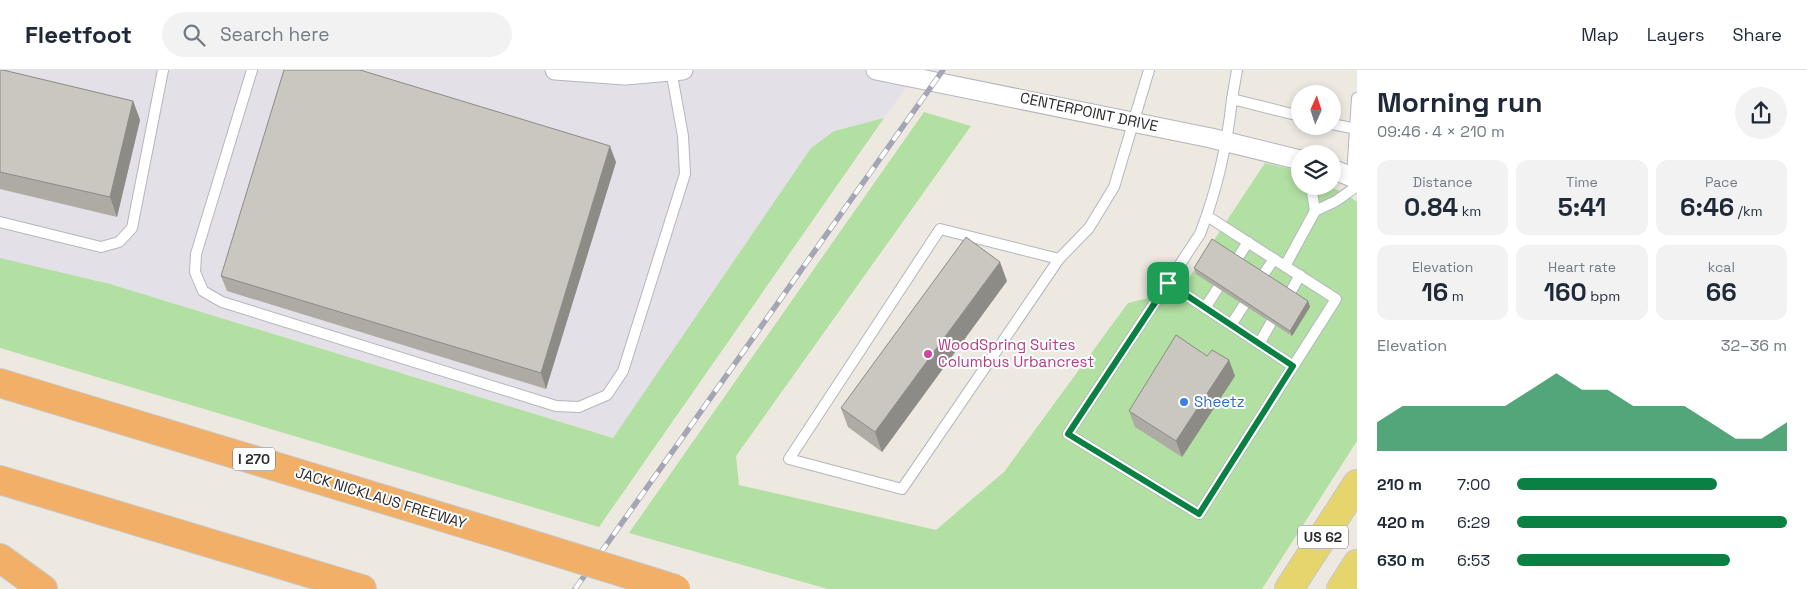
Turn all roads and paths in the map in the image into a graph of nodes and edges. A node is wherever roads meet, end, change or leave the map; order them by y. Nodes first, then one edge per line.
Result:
1 (164, 70) edge
2 (252, 70) edge
3 (555, 70) edge
4 (876, 70) edge
5 (1149, 70) edge
6 (1237, 70) edge
7 (675, 71) edge
8 (1357, 98) edge
9 (1232, 99) junction
10 (1291, 114) edge
11 (1133, 121) junction
12 (1341, 126) edge
13 (1355, 129) edge
14 (1227, 141) junction
15 (1291, 158) edge
16 (1341, 173) edge
17 (1355, 180) edge
18 (1313, 195) edge
19 (1316, 211) junction
20 (1207, 216) junction
21 (0, 222) edge
22 (1248, 242) junction
23 (1274, 258) junction
24 (1059, 259) junction
25 (1237, 259) edge
26 (1285, 266) junction
27 (1263, 275) edge
28 (1300, 275) junction
29 (1168, 283) junction
30 (1218, 288) edge
31 (1290, 293) edge
32 (1244, 305) edge
33 (1205, 308) junction
34 (1272, 321) edge
35 (1231, 325) junction
36 (1259, 344) junction
37 (1293, 366) junction
38 (0, 383) edge
39 (0, 480) edge
40 (1357, 484) edge
41 (0, 558) edge
42 (1357, 564) edge
43 (43, 589) edge
44 (362, 589) edge
45 (676, 589) edge
46 (1289, 589) edge
47 (1341, 589) edge

1 - 21 lane
2 - 7 lane
3 - 7 street
4 - 11 street, CENTERPOINT DRIVE
5 - 11 lane
6 - 9 lane
8 - 13 lane
9 - 10 lane
9 - 14 lane
11 - 14 street, CENTERPOINT DRIVE
11 - 24 lane
12 - 13 lane
13 - 17 lane
14 - 15 street, CENTERPOINT DRIVE
14 - 20 lane
16 - 17 street
17 - 19 lane
18 - 19 lane
19 - 26 lane
20 - 22 lane
20 - 29 lane
22 - 23 lane
22 - 25 lane
23 - 26 lane
23 - 27 lane
24 - 24 lane
26 - 28 lane
28 - 31 lane
28 - 37 lane
29 - 33 lane
29 - 37 lane
30 - 33 lane
32 - 35 lane
33 - 35 lane
34 - 36 lane
35 - 36 lane
36 - 37 lane
38 - 45 highway, JACK NICKLAUS FREEWAY / I 270, bridge
39 - 44 highway
40 - 46 main road, US 62
41 - 43 highway
42 - 47 main road, US 62

